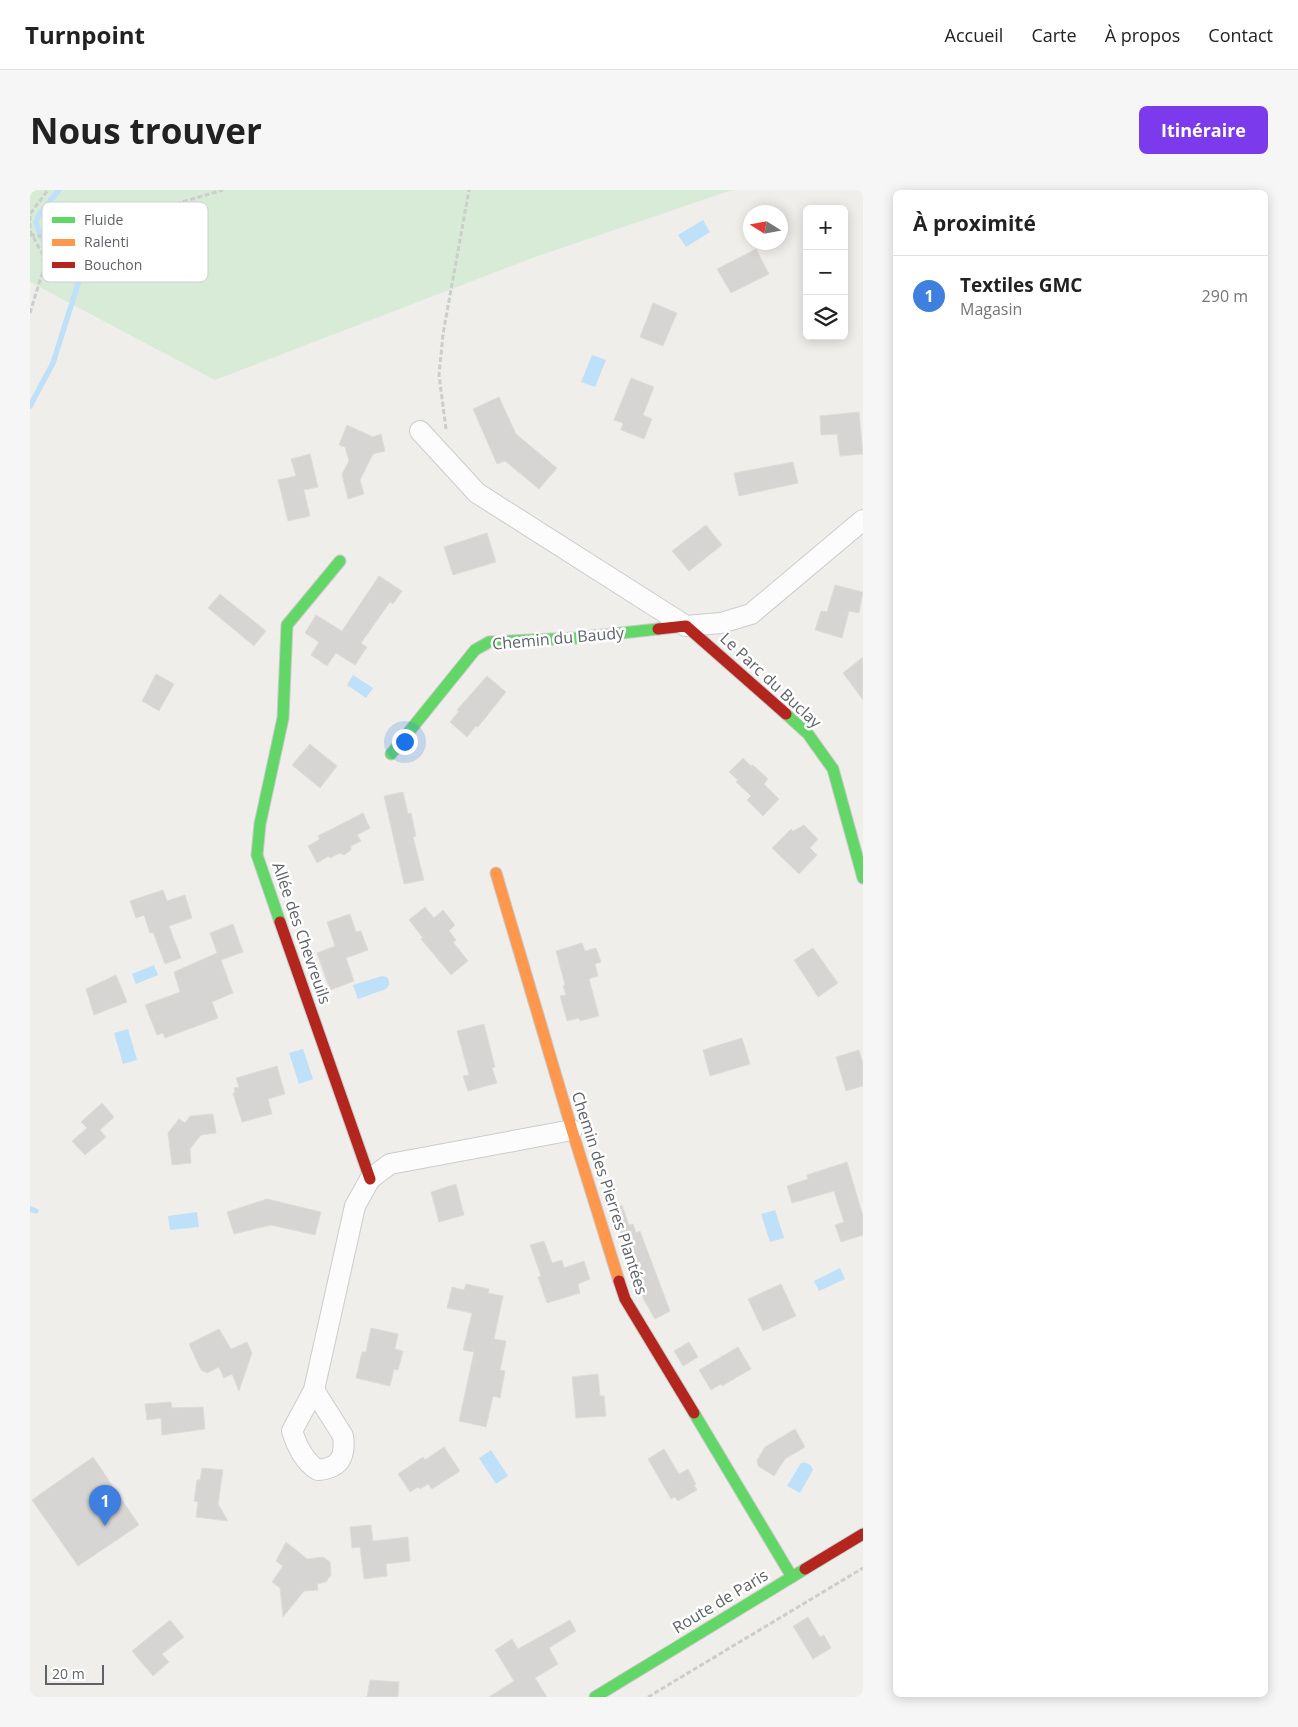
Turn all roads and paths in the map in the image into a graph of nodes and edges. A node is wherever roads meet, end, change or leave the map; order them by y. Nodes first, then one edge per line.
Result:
1 (48, 190) edge
2 (223, 190) edge
3 (469, 190) edge
4 (183, 202) edge
5 (30, 214) edge
6 (30, 234) edge
7 (42, 253) edge
8 (42, 274) edge
9 (30, 313) edge
10 (446, 430) dead end
11 (420, 431) dead end
12 (863, 520) edge
13 (340, 561) dead end
14 (686, 626) junction
15 (391, 754) dead end
16 (496, 873) dead end
17 (863, 878) edge
18 (572, 1130) junction
19 (370, 1179) junction
20 (314, 1390) dead end
21 (863, 1534) edge
22 (863, 1568) edge
23 (792, 1577) junction
24 (595, 1697) edge
25 (648, 1697) edge

1 - 5 path
2 - 4 path
3 - 10 path
5 - 6 path
6 - 7 path
8 - 9 path
11 - 14 street
12 - 14 street, Chemin du Baudy
13 - 19 street, Allée des Chevreuils
14 - 15 street, Chemin du Baudy
14 - 17 street, Le Parc du Buclay
16 - 18 street, Chemin des Pierres Plantées
18 - 19 street
18 - 23 street, Chemin des Pierres Plantées
19 - 20 street
21 - 23 street, Route de Paris
22 - 25 path
23 - 24 street, Route de Paris

